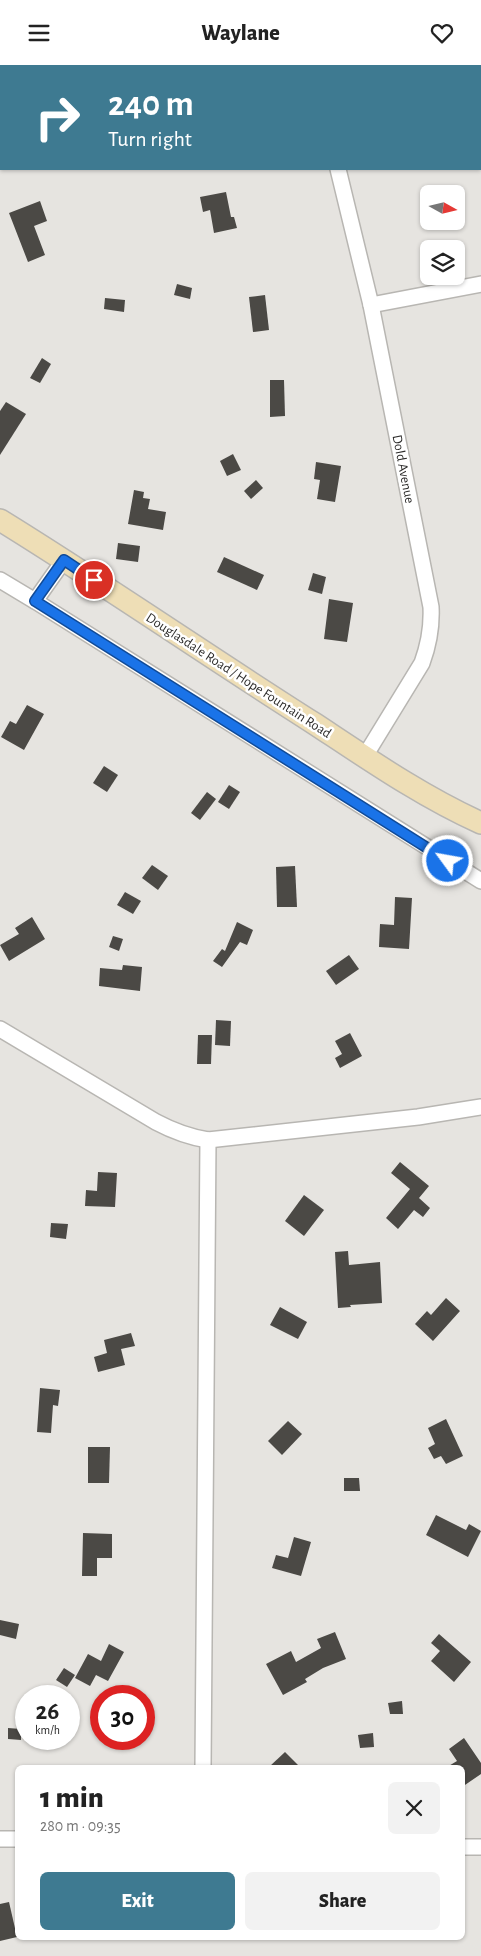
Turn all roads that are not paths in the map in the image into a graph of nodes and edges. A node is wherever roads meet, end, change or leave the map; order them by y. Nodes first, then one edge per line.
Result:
1 (338, 170) edge
2 (481, 284) edge
3 (370, 305) junction
4 (0, 520) edge
5 (64, 560) junction
6 (0, 580) edge
7 (35, 601) junction
8 (365, 756) junction
9 (481, 823) edge
10 (481, 881) edge
11 (0, 1029) edge
12 (481, 1107) edge
13 (208, 1139) junction
14 (203, 1765) edge
15 (0, 1839) edge
16 (15, 1839) edge
17 (465, 1847) edge
18 (481, 1847) edge

1 - 3 street, Dold Avenue
2 - 3 street
3 - 8 street, Dold Avenue
4 - 5 main road, Douglasdale Road / Hope Fountain Road
5 - 7 street
5 - 8 main road, Douglasdale Road / Hope Fountain Road
6 - 7 street
7 - 10 street
8 - 9 main road, Douglasdale Road / Hope Fountain Road
11 - 13 street
12 - 13 street
13 - 14 street
15 - 16 street
17 - 18 street

